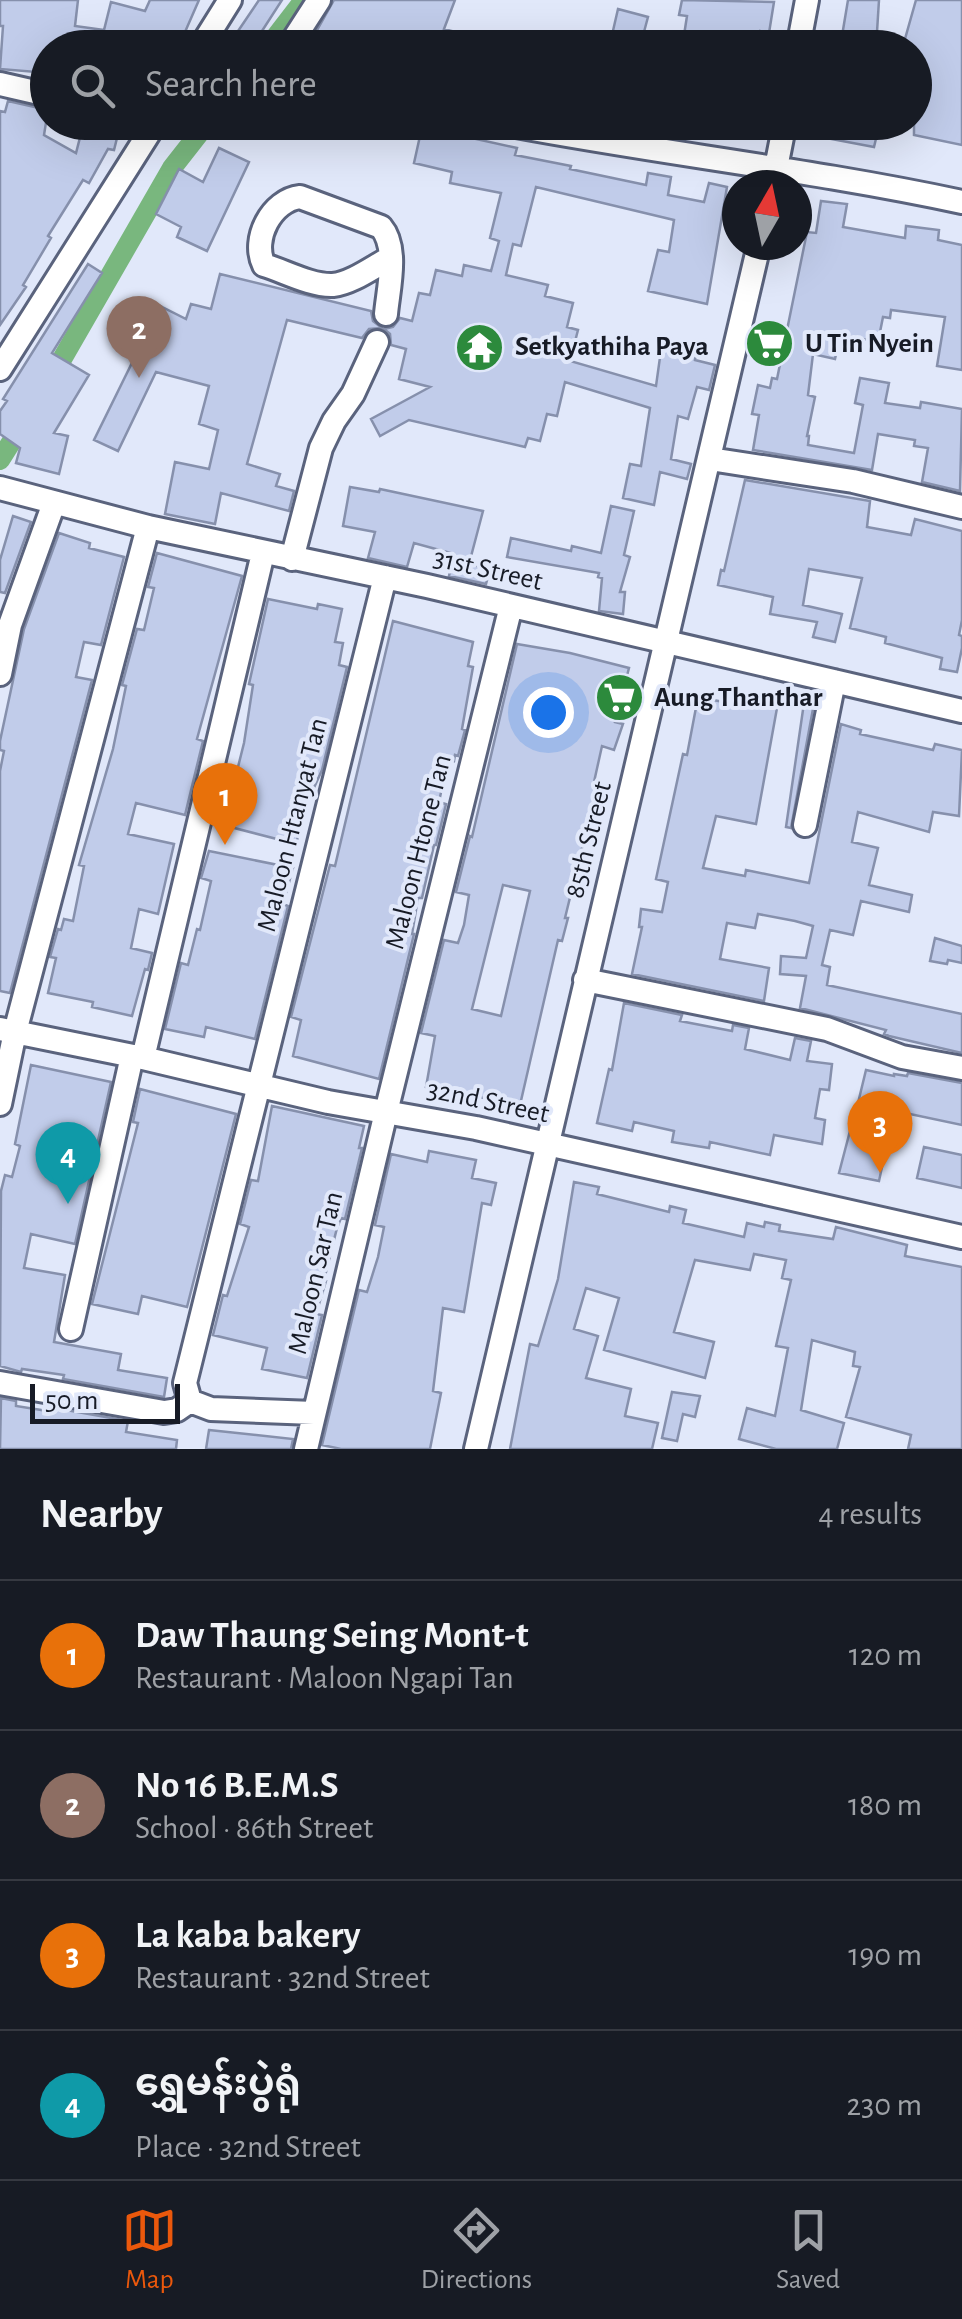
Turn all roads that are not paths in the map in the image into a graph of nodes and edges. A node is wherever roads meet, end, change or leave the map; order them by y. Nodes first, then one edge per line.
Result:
1 (230, 0) edge
2 (319, 0) edge
3 (807, 0) edge
4 (211, 30) edge
5 (300, 30) edge
6 (801, 30) edge
7 (0, 84) edge
8 (30, 91) edge
9 (145, 140) edge
10 (585, 140) edge
11 (781, 140) edge
12 (734, 170) edge
13 (776, 170) edge
14 (812, 178) edge
15 (962, 202) edge
16 (390, 258) junction
17 (756, 260) edge
18 (386, 314) dead end
19 (377, 342) dead end
20 (0, 369) edge
21 (710, 459) junction
22 (0, 488) edge
23 (54, 503) junction
24 (962, 507) edge
25 (148, 527) junction
26 (262, 553) junction
27 (292, 559) junction
28 (385, 577) junction
29 (511, 606) junction
30 (665, 642) junction
31 (0, 674) edge
32 (834, 681) junction
33 (962, 711) edge
34 (805, 825) dead end
35 (584, 980) junction
36 (7, 1031) edge
37 (138, 1057) junction
38 (962, 1068) edge
39 (260, 1087) junction
40 (0, 1104) edge
41 (386, 1112) junction
42 (546, 1145) junction
43 (962, 1237) edge
44 (71, 1329) dead end
45 (0, 1382) edge
46 (190, 1401) junction
47 (314, 1413) junction
48 (306, 1449) edge
49 (476, 1449) edge

1 - 4 street
2 - 5 street
3 - 6 street
7 - 8 street
9 - 20 street
10 - 12 street
11 - 13 street
14 - 15 street
16 - 16 street
16 - 18 street
17 - 21 street, 85th Street
19 - 27 street
21 - 24 street
21 - 30 street, 85th Street
22 - 23 street, 31st Street
23 - 25 street, 31st Street
23 - 31 street
25 - 26 street, 31st Street
25 - 36 street
26 - 27 street, 31st Street
26 - 37 street
27 - 28 street, 31st Street
28 - 29 street, 31st Street
28 - 39 street, Maloon Htanyat Tan
29 - 30 street, 31st Street
29 - 41 street, Maloon Htone Tan
30 - 32 street, 31st Street
30 - 35 street, 85th Street
32 - 33 street, 31st Street
32 - 34 street
35 - 38 street
35 - 42 street, 85th Street
36 - 37 street, 32nd Street
36 - 40 street
37 - 39 street, 32nd Street
37 - 44 street
39 - 41 street, 32nd Street
39 - 46 street, Maloon Htanyat Tan
41 - 42 street, 32nd Street
41 - 47 street, Maloon Sar Tan
42 - 43 street, 32nd Street
42 - 49 street, 85th Street
45 - 46 street
46 - 47 street
47 - 48 street, Maloon Sar Tan

